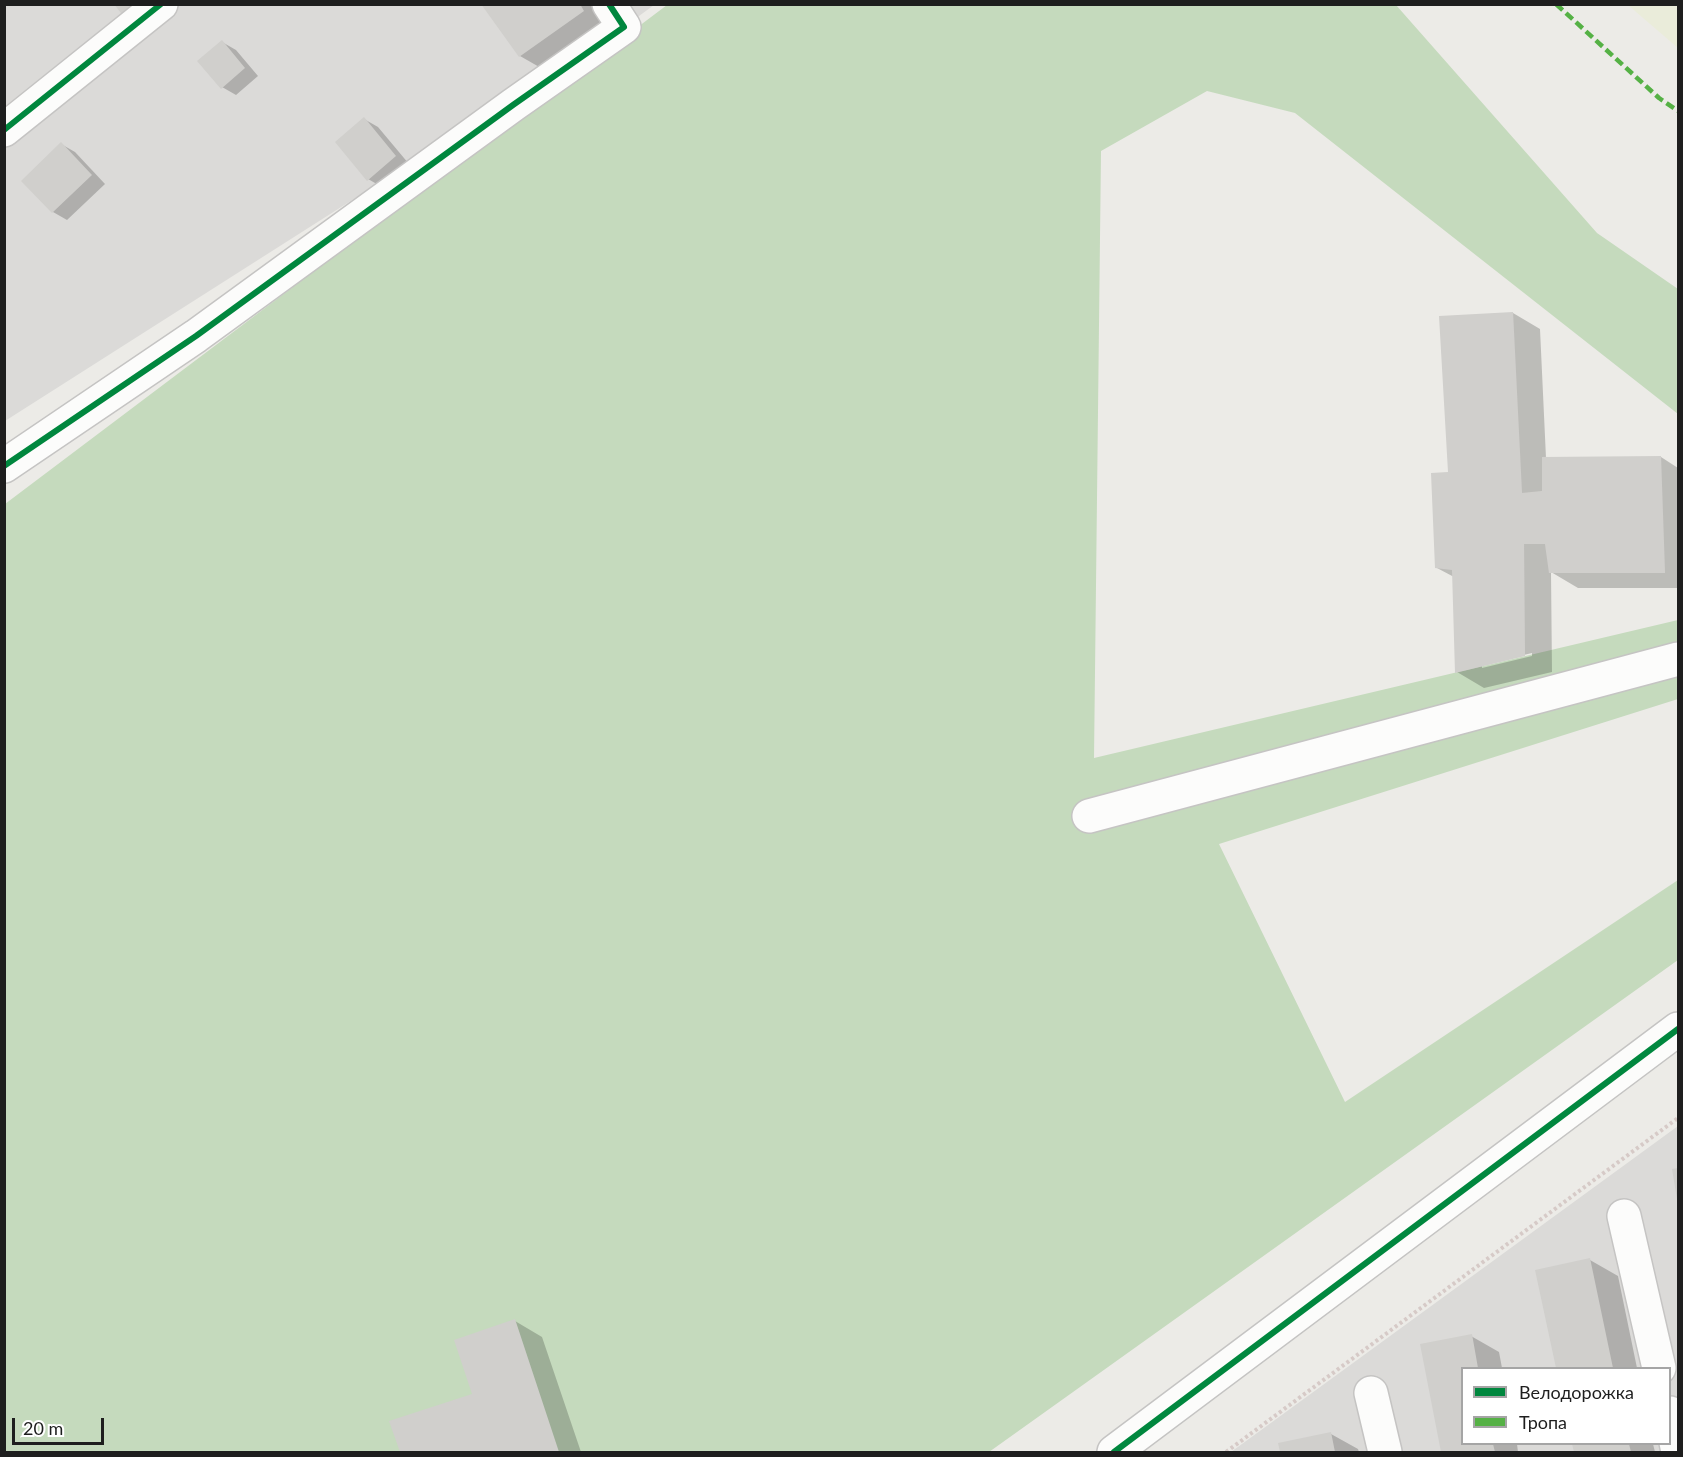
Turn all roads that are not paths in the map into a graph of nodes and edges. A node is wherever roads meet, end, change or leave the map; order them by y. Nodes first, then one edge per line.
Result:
1 (161, 4) edge
2 (609, 4) edge
3 (4, 130) edge
4 (4, 466) edge
5 (1678, 659) edge
6 (1089, 816) dead end
7 (1678, 1029) edge
8 (1624, 1216) dead end
9 (1659, 1367) edge
10 (1371, 1393) dead end
11 (1671, 1418) edge
12 (1114, 1452) edge
13 (1385, 1452) edge
14 (1678, 1452) edge

1 - 3 street
2 - 4 street
5 - 6 street
7 - 12 street
8 - 9 street
10 - 13 street
11 - 14 street

